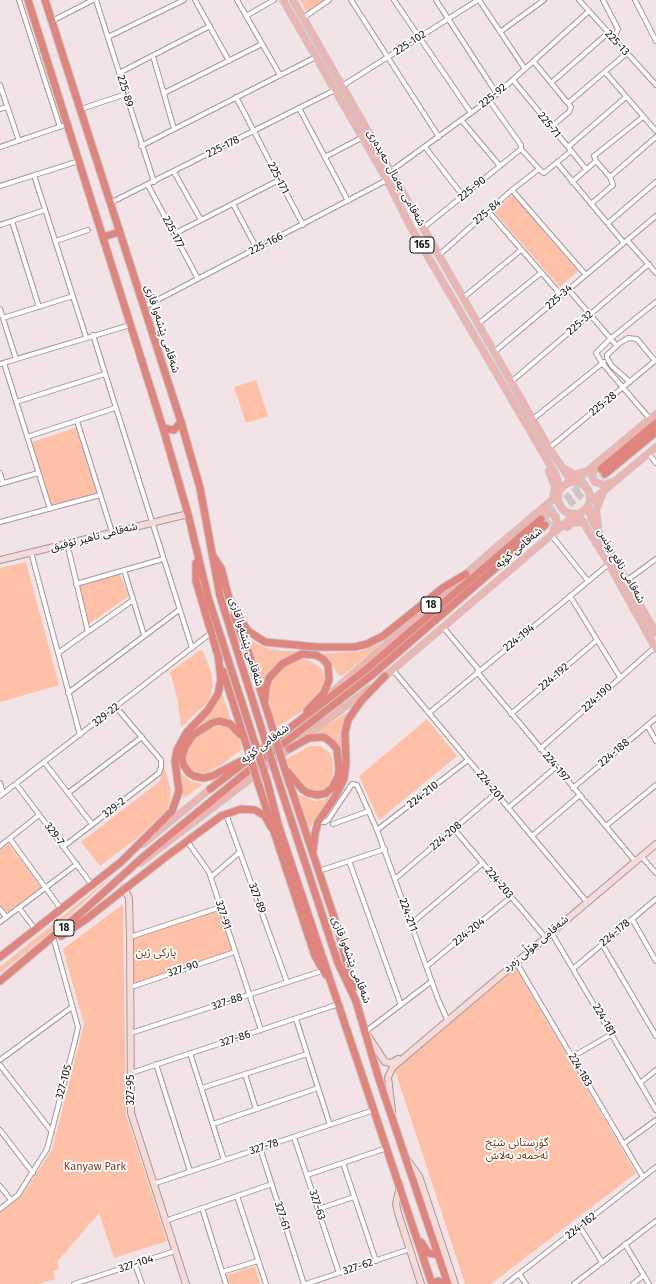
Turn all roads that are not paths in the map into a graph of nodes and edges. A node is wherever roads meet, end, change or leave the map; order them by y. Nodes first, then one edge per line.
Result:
1 (19, 0) edge
2 (28, 0) edge
3 (45, 0) edge
4 (93, 0) edge
5 (96, 0) edge
6 (184, 0) edge
7 (195, 0) edge
8 (237, 0) edge
9 (274, 0) edge
10 (283, 0) edge
11 (293, 0) edge
12 (329, 0) edge
13 (351, 0) edge
14 (394, 0) edge
15 (436, 0) edge
16 (478, 0) edge
17 (544, 0) edge
18 (579, 0) edge
19 (603, 0) edge
20 (635, 0) edge
21 (299, 11) junction
22 (588, 12) junction
23 (292, 15) junction
24 (246, 16) junction
25 (303, 18) junction
26 (449, 18) junction
27 (52, 21) junction
28 (210, 26) junction
29 (500, 32) junction
30 (608, 33) junction
31 (108, 38) junction
32 (418, 38) junction
33 (614, 38) junction
34 (656, 41) edge
35 (262, 44) junction
36 (627, 53) junction
37 (153, 56) junction
38 (316, 56) junction
39 (388, 57) junction
40 (229, 61) junction
41 (534, 62) junction
42 (525, 69) junction
43 (605, 72) junction
44 (120, 73) junction
45 (280, 75) junction
46 (513, 80) junction
47 (551, 83) junction
48 (656, 85) edge
49 (0, 86) edge
50 (342, 86) junction
51 (335, 90) junction
52 (164, 93) junction
53 (126, 94) junction
54 (497, 94) junction
55 (236, 97) junction
56 (626, 97) junction
57 (489, 100) junction
58 (569, 105) junction
59 (7, 106) junction
60 (300, 108) junction
61 (0, 109) edge
62 (81, 109) junction
63 (471, 113) junction
64 (643, 117) junction
65 (462, 120) junction
66 (68, 125) junction
67 (60, 127) junction
68 (551, 127) junction
69 (174, 129) junction
70 (254, 131) junction
71 (656, 131) edge
72 (363, 137) junction
73 (439, 137) junction
74 (656, 137) edge
75 (19, 141) junction
76 (141, 146) junction
77 (0, 147) edge
78 (425, 147) junction
79 (568, 147) junction
80 (521, 149) junction
81 (571, 151) junction
82 (325, 157) junction
83 (79, 160) junction
84 (596, 161) junction
85 (557, 163) junction
86 (500, 166) junction
87 (586, 169) junction
88 (540, 170) junction
89 (391, 171) junction
90 (174, 172) junction
91 (34, 175) junction
92 (610, 177) junction
93 (279, 180) junction
94 (388, 180) junction
95 (154, 182) junction
96 (572, 182) junction
97 (656, 182) edge
98 (148, 185) junction
99 (0, 186) edge
100 (512, 190) junction
101 (463, 196) junction
102 (348, 201) junction
103 (110, 203) junction
104 (233, 204) junction
105 (591, 204) junction
106 (45, 210) junction
107 (488, 211) junction
108 (656, 216) edge
109 (201, 220) junction
110 (12, 221) junction
111 (608, 223) junction
112 (0, 225) edge
113 (303, 225) junction
114 (422, 228) junction
115 (88, 230) dead end
116 (119, 232) junction
117 (174, 234) junction
118 (103, 237) junction
119 (56, 241) junction
120 (626, 241) junction
121 (256, 249) junction
122 (521, 250) junction
123 (438, 256) junction
124 (649, 264) junction
125 (541, 273) junction
126 (656, 273) edge
127 (586, 274) junction
128 (198, 279) junction
129 (568, 289) junction
130 (561, 295) junction
131 (73, 296) junction
132 (463, 298) junction
133 (656, 302) edge
134 (39, 307) junction
135 (143, 308) junction
136 (0, 309) edge
137 (589, 314) junction
138 (3, 318) junction
139 (478, 324) junction
140 (130, 325) junction
141 (482, 331) junction
142 (93, 335) junction
143 (475, 335) junction
144 (86, 337) junction
145 (610, 339) junction
146 (617, 346) junction
147 (494, 352) junction
148 (607, 358) junction
149 (16, 359) junction
150 (655, 360) edge
151 (602, 363) junction
152 (2, 364) edge
153 (105, 374) junction
154 (512, 382) junction
155 (630, 382) junction
156 (623, 388) junction
157 (16, 402) junction
158 (116, 408) junction
159 (656, 414) edge
160 (532, 419) junction
161 (77, 421) junction
162 (653, 421) edge
163 (181, 422) junction
164 (163, 428) junction
165 (656, 432) edge
166 (27, 437) junction
167 (656, 447) edge
168 (549, 448) junction
169 (648, 453) junction
170 (543, 456) junction
171 (557, 460) junction
172 (601, 460) junction
173 (656, 463) edge
174 (0, 473) edge
175 (38, 473) junction
176 (619, 478) junction
177 (573, 482) junction
178 (2, 484) edge
179 (605, 489) junction
180 (559, 493) junction
181 (100, 495) junction
182 (549, 504) junction
183 (589, 504) junction
184 (50, 509) junction
185 (188, 514) junction
186 (577, 514) junction
187 (541, 520) junction
188 (0, 522) edge
189 (584, 522) junction
190 (152, 523) junction
191 (112, 532) junction
192 (550, 538) junction
193 (603, 539) junction
194 (67, 543) junction
195 (31, 552) junction
196 (212, 555) junction
197 (197, 556) junction
198 (163, 559) junction
199 (656, 559) edge
200 (0, 560) edge
201 (609, 564) junction
202 (124, 570) junction
203 (466, 574) junction
204 (588, 581) junction
205 (626, 581) junction
206 (76, 584) junction
207 (570, 596) junction
208 (133, 600) junction
209 (230, 603) junction
210 (179, 610) junction
211 (443, 627) junction
212 (88, 632) junction
213 (211, 633) junction
214 (656, 633) edge
215 (144, 635) junction
216 (597, 640) junction
217 (192, 648) junction
218 (655, 648) edge
219 (58, 653) junction
220 (218, 655) junction
221 (392, 670) junction
222 (478, 671) junction
223 (385, 676) junction
224 (620, 677) junction
225 (68, 693) junction
226 (116, 707) junction
227 (266, 709) junction
228 (429, 713) junction
229 (511, 714) junction
230 (305, 717) junction
231 (656, 718) edge
232 (647, 725) junction
233 (292, 726) junction
234 (80, 735) junction
235 (142, 737) junction
236 (656, 741) edge
237 (247, 747) junction
238 (289, 749) junction
239 (540, 749) junction
240 (246, 759) junction
241 (468, 760) junction
242 (44, 762) junction
243 (284, 767) junction
244 (556, 767) junction
245 (0, 784) edge
246 (16, 784) junction
247 (656, 785) edge
248 (573, 788) junction
249 (210, 789) joint
250 (68, 793) junction
251 (496, 793) junction
252 (2, 795) edge
253 (580, 795) junction
254 (508, 808) junction
255 (369, 811) junction
256 (226, 814) junction
257 (39, 815) junction
258 (318, 822) junction
259 (92, 824) junction
260 (333, 824) dead end
261 (271, 826) junction
262 (606, 826) junction
263 (454, 829) junction
264 (377, 830) junction
265 (532, 836) junction
266 (10, 839) junction
267 (187, 841) junction
268 (656, 844) edge
269 (0, 846) edge
270 (63, 846) junction
271 (384, 850) junction
272 (240, 852) junction
273 (641, 856) junction
274 (314, 857) junction
275 (349, 861) junction
276 (635, 861) junction
277 (121, 862) junction
278 (483, 863) junction
279 (77, 864) junction
280 (319, 871) junction
281 (127, 873) junction
282 (656, 873) edge
283 (211, 877) junction
284 (395, 879) junction
285 (92, 884) junction
286 (45, 888) junction
287 (124, 888) junction
288 (511, 897) junction
289 (656, 899) edge
290 (587, 902) junction
291 (19, 908) junction
292 (221, 908) junction
293 (0, 909) edge
294 (61, 909) junction
295 (6, 917) junction
296 (632, 919) junction
297 (0, 922) edge
298 (411, 924) junction
299 (35, 929) junction
300 (551, 932) junction
301 (130, 937) junction
302 (545, 937) junction
303 (54, 940) junction
304 (602, 944) junction
305 (235, 952) junction
306 (0, 957) edge
307 (28, 959) junction
308 (656, 961) edge
309 (516, 962) junction
310 (427, 966) junction
311 (574, 968) junction
312 (322, 971) junction
313 (0, 981) edge
314 (432, 981) junction
315 (287, 982) junction
316 (332, 985) junction
317 (131, 986) junction
318 (249, 995) junction
319 (356, 1001) junction
320 (339, 1004) junction
321 (402, 1005) junction
322 (72, 1007) junction
323 (296, 1018) junction
324 (447, 1019) junction
325 (261, 1030) junction
326 (365, 1032) junction
327 (132, 1033) junction
328 (612, 1034) junction
329 (656, 1036) edge
330 (417, 1045) junction
331 (190, 1053) junction
332 (307, 1054) junction
333 (572, 1057) junction
334 (0, 1060) edge
335 (156, 1064) junction
336 (0, 1065) edge
337 (656, 1070) edge
338 (131, 1073) junction
339 (245, 1074) junction
340 (640, 1083) junction
341 (202, 1088) junction
342 (318, 1088) junction
343 (256, 1109) junction
344 (374, 1110) junction
345 (656, 1110) edge
346 (392, 1117) junction
347 (656, 1120) edge
348 (213, 1124) junction
349 (330, 1125) junction
350 (0, 1130) edge
351 (52, 1132) junction
352 (294, 1137) junction
353 (623, 1144) junction
354 (260, 1148) junction
355 (387, 1148) junction
356 (224, 1160) junction
357 (406, 1160) junction
358 (343, 1163) junction
359 (656, 1167) edge
360 (190, 1171) junction
361 (33, 1173) junction
362 (307, 1175) junction
363 (643, 1177) junction
364 (153, 1184) junction
365 (272, 1184) junction
366 (0, 1186) edge
367 (400, 1186) junction
368 (237, 1196) junction
369 (354, 1197) junction
370 (11, 1200) junction
371 (202, 1208) junction
372 (0, 1209) edge
373 (318, 1209) junction
374 (165, 1221) junction
375 (656, 1222) edge
376 (580, 1227) junction
377 (413, 1228) junction
378 (625, 1244) junction
379 (410, 1249) junction
380 (174, 1251) junction
381 (437, 1252) junction
382 (258, 1261) junction
383 (376, 1261) junction
384 (602, 1262) junction
385 (135, 1264) junction
386 (222, 1272) junction
387 (339, 1273) junction
388 (519, 1274) junction
389 (644, 1275) junction
390 (74, 1284) edge
391 (142, 1284) edge
392 (186, 1284) edge
393 (226, 1284) edge
394 (266, 1284) edge
395 (305, 1284) edge
396 (421, 1284) edge
397 (432, 1284) edge
398 (444, 1284) edge
399 (448, 1284) edge
400 (455, 1284) edge
401 (506, 1284) edge
402 (526, 1284) edge
403 (574, 1284) edge
404 (633, 1284) edge
405 (649, 1284) edge

1 - 67 street
2 - 66 highway, شەقامی پێشەوا قازی
3 - 27 highway, شەقامی پێشەوا قازی
4 - 27 street
5 - 31 street, 225-89
6 - 31 street
7 - 28 street
8 - 24 street
9 - 24 street
10 - 23 main road, شەقامی جەمال حەیدەری / 165
11 - 21 main road, شەقامی جەمال حەیدەری / 165
12 - 25 street
13 - 39 street
14 - 32 street
15 - 26 street
16 - 26 street, 225-102
16 - 29 street
17 - 29 street
18 - 22 street, 225-13
19 - 33 street
20 - 34 street
21 - 23 main road
21 - 25 main road, شەقامی جەمال حەیدەری / 165
22 - 30 street, 225-13
22 - 41 street, 225-92
23 - 38 main road, شەقامی جەمال حەیدەری / 165
24 - 35 street
25 - 50 main road, شەقامی جەمال حەیدەری / 165
26 - 32 street, 225-102
26 - 54 street
27 - 62 highway, شەقامی پێشەوا قازی
28 - 37 street
28 - 40 street
29 - 42 street
30 - 33 street, 225-13
30 - 47 street
31 - 44 street, 225-89
32 - 39 street, 225-102
32 - 63 street
33 - 36 street, 225-13
35 - 40 street
35 - 45 street
36 - 43 street
36 - 48 street, 225-13
37 - 44 street
37 - 52 street
38 - 45 street
38 - 51 main road, شەقامی جەمال حەیدەری / 165
39 - 50 street, 225-102
39 - 73 street
40 - 52 street
41 - 42 street, 225-92
41 - 47 street
42 - 46 street, 225-92
43 - 56 street
43 - 58 street
44 - 53 street, 225-89
45 - 55 street
46 - 54 street, 225-92
46 - 68 street, 225-71
47 - 58 street
49 - 59 street
50 - 89 main road, شەقامی جەمال حەیدەری / 165
51 - 60 street, 225-178
51 - 72 main road, شەقامی جەمال حەیدەری / 165
52 - 69 street
53 - 62 street
53 - 76 street, 225-89
54 - 57 street, 225-92
55 - 69 street
55 - 70 street, 225-171
56 - 64 street
56 - 79 street
57 - 63 street, 225-92
57 - 80 street
58 - 68 street
59 - 61 street
59 - 75 street
60 - 70 street, 225-178
60 - 82 street
62 - 103 highway, شەقامی پێشەوا قازی
63 - 65 street, 225-92
64 - 71 street
64 - 84 street
65 - 73 street, 225-92
65 - 86 street
66 - 67 street
66 - 83 highway, شەقامی پێشەوا قازی
67 - 75 street
68 - 79 street, 225-71
69 - 76 street
70 - 90 street, 225-178
70 - 93 street, 225-171
72 - 82 street
72 - 94 main road, شەقامی جەمال حەیدەری / 165
73 - 78 street, 225-92
74 - 92 street
75 - 77 street
76 - 95 street, 225-89
78 - 89 street, 225-92
78 - 101 street
79 - 81 street, 225-71
80 - 86 street, 225-90
80 - 88 street
81 - 85 street, 225-84
81 - 87 street, 225-71
82 - 102 street
83 - 91 street
83 - 118 highway, شەقامی پێشەوا قازی
84 - 87 street
84 - 92 street
85 - 88 street, 225-84
85 - 96 street
86 - 101 street, 225-90
87 - 96 street
88 - 100 street, 225-84
89 - 114 main road, شەقامی جەمال حەیدەری / 165
90 - 95 street, 225-178
90 - 109 street
91 - 99 street
91 - 106 street
92 - 105 street
93 - 104 street
93 - 113 street, 225-171
94 - 102 street, 225-166
94 - 143 main road, شەقامی جەمال حەیدەری / 165
95 - 98 street, 225-178
96 - 105 street
97 - 111 street
98 - 103 street, 225-178
98 - 117 street, 225-177
100 - 107 street, 225-84
100 - 127 street
101 - 114 street, 225-90
102 - 113 street, 225-166
103 - 116 highway, شەقامی پێشەوا قازی
104 - 109 street
104 - 121 street
105 - 111 street
106 - 110 street
106 - 119 street
107 - 122 street
107 - 123 street, 225-84
108 - 120 street, 225-34
109 - 117 street
110 - 112 street
110 - 134 street
111 - 120 street
113 - 121 street, 225-166
114 - 123 main road, شەقامی جەمال حەیدەری / 165
115 - 119 street
116 - 118 highway
116 - 135 highway, شەقامی پێشەوا قازی
117 - 128 street, 225-177
118 - 140 highway, شەقامی پێشەوا قازی
119 - 131 street
120 - 124 street
120 - 127 street, 225-34
121 - 128 street, 225-166
122 - 125 street
122 - 132 street
123 - 132 main road, شەقامی جەمال حەیدەری / 165
124 - 126 street
124 - 137 street, 225-32
125 - 130 street
125 - 139 street
127 - 129 street, 225-34
128 - 135 street, 225-166
129 - 130 street, 225-34
129 - 137 street
130 - 147 street, 225-34
131 - 134 street
131 - 144 street
132 - 139 main road, شەقامی جەمال حەیدەری / 165
133 - 145 street
134 - 138 street
135 - 163 highway, شەقامی پێشەوا قازی
136 - 138 street
137 - 145 street
137 - 154 street, 225-32
138 - 149 street
139 - 141 main road, شەقامی جەمال حەیدەری / 165
140 - 142 street
140 - 164 highway, شەقامی پێشەوا قازی
141 - 143 main road
141 - 147 main road, شەقامی جەمال حەیدەری / 165
142 - 144 street
142 - 153 street
143 - 170 main road, شەقامی جەمال حەیدەری / 165
144 - 149 street
145 - 146 street
145 - 151 street
146 - 148 street
146 - 150 street
147 - 154 main road, شەقامی جەمال حەیدەری / 165
148 - 151 street
148 - 155 street
149 - 152 street
150 - 155 street, 225-28
151 - 156 street
151 - 160 street
152 - 157 street
153 - 157 street
153 - 158 street
154 - 160 main road, شەقامی جەمال حەیدەری / 165
155 - 156 street, 225-28
156 - 162 street
156 - 168 street, 225-28
157 - 166 street
158 - 161 street
158 - 190 street
159 - 162 main road, شەقامی کۆیە
160 - 168 main road, شەقامی جەمال حەیدەری / 165
161 - 166 street
161 - 181 street
162 - 165 highway, شەقامی کۆیە
162 - 172 main road, شەقامی کۆیە
163 - 164 highway
163 - 196 highway, شەقامی پێشەوا قازی
164 - 185 highway, شەقامی پێشەوا قازی
166 - 175 street
167 - 169 main road, شەقامی کۆیە
168 - 171 main road, شەقامی جەمال حەیدەری / 165
169 - 173 street
169 - 176 main road, شەقامی کۆیە
170 - 180 main road, شەقامی جەمال حەیدەری / 165
170 - 182 main road
171 - 172 main road
171 - 177 main road, شەقامی جەمال حەیدەری / 165
172 - 176 main road
172 - 177 main road, شەقامی کۆیە
174 - 178 street
175 - 178 street
175 - 184 street
176 - 179 main road, شەقامی کۆیە
177 - 180 main road, شەقامی کۆیە
177 - 183 main road
179 - 183 main road, شەقامی کۆیە
179 - 193 main road
180 - 182 main road, شەقامی کۆیە / 18
180 - 186 main road
181 - 184 street
181 - 191 street
182 - 187 main road, شەقامی کۆیە / 18
183 - 186 main road, شەقامی کۆیە
183 - 193 main road, شەقامی نافع یونس
184 - 188 street
185 - 190 street, شەقامی تاهیر تۆفیق
185 - 197 highway, شەقامی پێشەوا قازی
186 - 189 main road, شەقامی نافع یونس
186 - 192 main road, شەقامی کۆیە
187 - 192 main road
187 - 203 main road, شەقامی کۆیە / 18
187 - 230 highway, شەقامی کۆیە
187 - 281 highway, شەقامی کۆیە / 18
189 - 192 main road
189 - 201 main road, شەقامی نافع یونس
190 - 191 street, شەقامی تاهیر تۆفیق
190 - 198 street
191 - 194 street, شەقامی تاهیر تۆفیق
192 - 204 street
192 - 211 main road, شەقامی کۆیە
193 - 205 main road, شەقامی نافع یونس
194 - 195 street, شەقامی تاهیر تۆفیق
194 - 206 street
195 - 200 street, شەقامی تاهیر تۆفیق
195 - 219 street
196 - 209 highway
196 - 319 highway, شەقامی پێشەوا قازی, bridge
197 - 213 highway
197 - 316 highway, شەقامی پێشەوا قازی, bridge
198 - 202 street
198 - 210 street
199 - 205 street
201 - 204 street, 224-194
201 - 218 main road, شەقامی نافع یونس
202 - 206 street
202 - 208 street
203 - 209 highway
203 - 230 main road, شەقامی کۆیە / 18
204 - 207 street, 224-194
205 - 214 main road, شەقامی نافع یونس
206 - 212 street
207 - 216 street
207 - 222 street, 224-194
208 - 212 street
208 - 215 street
209 - 227 highway
210 - 215 street
210 - 217 street
211 - 221 main road, شەقامی کۆیە
211 - 222 street, 224-197
212 - 219 street
213 - 217 street, 329-22
213 - 220 highway
215 - 225 street
216 - 224 street
216 - 229 street, 224-192
217 - 226 street, 329-22
218 - 224 street, 224-190
219 - 225 street
220 - 237 highway
220 - 277 highway
221 - 223 main road, شەقامی کۆیە
221 - 228 street, 224-201
222 - 228 street, 224-194
222 - 229 street, 224-197
223 - 238 main road, شەقامی کۆیە
223 - 258 highway
224 - 239 street, 224-190
225 - 234 street
226 - 234 street, 329-22
226 - 235 street
227 - 233 highway
227 - 243 highway, bridge
228 - 241 street, 224-201
229 - 239 street, 224-197
230 - 233 highway, شەقامی کۆیە
231 - 232 street, 224-188
232 - 236 street
232 - 248 street, 224-188
233 - 240 highway, شەقامی کۆیە / 18
234 - 242 street, 329-22
235 - 250 street
235 - 259 street, 329-2
237 - 240 highway
237 - 261 highway, bridge
238 - 243 highway
238 - 281 main road, شەقامی کۆیە
239 - 244 street, 224-197
240 - 249 highway, شەقامی کۆیە / 18
241 - 251 street, 224-201
241 - 264 street, 224-210
242 - 246 street, 329-22
242 - 250 street
243 - 274 highway
244 - 248 street, 224-197
244 - 254 street
245 - 252 street
246 - 252 street, 329-22
246 - 257 street, 329-7
247 - 262 street
248 - 253 street, 224-197
249 - 277 main road, شەقامی کۆیە / 18
250 - 259 street
251 - 254 street, 224-201
251 - 263 street, 224-208
253 - 262 street, 224-197
253 - 265 street
254 - 265 street, 224-201
255 - 258 street, 224-211
255 - 260 street
255 - 264 street, 224-211
256 - 261 highway
256 - 267 highway
256 - 272 street, 327-89
257 - 266 street
257 - 270 street, 329-7
258 - 274 highway
259 - 270 street, 329-2
261 - 312 highway
262 - 276 street, 224-197
263 - 278 street, 224-203
263 - 284 street, 224-208
264 - 271 street, 224-211
265 - 290 street, 224-201
266 - 269 street
266 - 286 street
267 - 283 street, 327-91
267 - 287 highway
268 - 273 street, شەقامی هۆڵی زەرد
270 - 279 street, 329-7
271 - 275 street
271 - 284 street, 224-211
272 - 283 street
272 - 315 street, 327-89
273 - 276 street, شەقامی هۆڵی زەرد
273 - 282 street
274 - 280 highway
275 - 280 street
275 - 321 street
276 - 290 street, شەقامی هۆڵی زەرد
277 - 285 highway, شەقامی کۆیە / 18
278 - 288 street, 224-203
278 - 298 street
279 - 285 street, 329-7
279 - 286 street
280 - 319 highway
281 - 307 highway, شەقامی کۆیە / 18
283 - 292 street, 327-91
284 - 298 street, 224-211
285 - 294 highway, شەقامی کۆیە / 18
286 - 291 street
286 - 294 street
287 - 301 street, 327-95
287 - 303 highway
288 - 302 street, 224-203
288 - 310 street, 224-204
289 - 296 street, 224-178
290 - 300 street, شەقامی هۆڵی زەرد
291 - 295 street
291 - 299 street
292 - 301 street
292 - 305 street, 327-91
293 - 295 street
294 - 299 highway, شەقامی کۆیە / 18
295 - 297 street
296 - 304 street, 224-178
296 - 308 street
298 - 310 street, 224-211
299 - 306 highway, شەقامی کۆیە / 18
300 - 302 street, شەقامی هۆڵی زەرد
300 - 311 street, 224-181
301 - 317 street, 327-95
302 - 309 street, شەقامی هۆڵی زەرد
303 - 307 highway
303 - 322 street, 327-105
304 - 311 street, 224-178
304 - 329 street
305 - 317 street, 327-90
305 - 318 street, 327-91
307 - 313 highway, شەقامی کۆیە / 18
309 - 324 street, شەقامی هۆڵی زەرد
309 - 333 street, 224-183
310 - 314 street, 224-211
311 - 328 street, 224-181
312 - 315 street, 327-88
312 - 316 highway
314 - 321 street
314 - 324 street, 224-211
315 - 318 street, 327-88
316 - 320 highway, شەقامی پێشەوا قازی
317 - 327 street, 327-95
318 - 325 street, 327-91
318 - 327 street, 327-88
319 - 326 highway, شەقامی پێشەوا قازی
320 - 323 street, 327-86
320 - 344 highway, شەقامی پێشەوا قازی
321 - 326 street
322 - 334 street
322 - 351 street, 327-105
323 - 325 street, 327-86
323 - 332 street
324 - 330 street, شەقامی هۆڵی زەرد
325 - 331 street, 327-86
326 - 330 street, شەقامی هۆڵی زەرد
326 - 346 highway, شەقامی پێشەوا قازی
327 - 338 street, 327-95
328 - 333 street
328 - 340 street, 224-181
330 - 346 street, شەقامی هۆڵی زەرد
331 - 335 street, 327-86
331 - 341 street
332 - 339 street
332 - 342 street
333 - 353 street, 224-183
335 - 338 street, 327-86
335 - 360 street
336 - 351 street
337 - 340 street
338 - 364 street, 327-95
339 - 341 street
339 - 343 street
340 - 345 street, 224-181
341 - 348 street
342 - 343 street
342 - 349 street
343 - 348 street
344 - 349 street, 327-78
344 - 355 highway, شەقامی پێشەوا قازی
346 - 357 highway, شەقامی پێشەوا قازی
347 - 353 street
348 - 356 street
349 - 352 street, 327-78
350 - 361 street
351 - 361 street, 327-105
352 - 354 street, 327-78
352 - 362 street, 327-63
353 - 363 street, 224-183
354 - 356 street, 327-78
354 - 365 street, 327-61
355 - 358 street
355 - 367 highway, شەقامی پێشەوا قازی
356 - 360 street, 327-78
357 - 381 highway, شەقامی پێشەوا قازی
357 - 400 street
358 - 362 street
358 - 369 street
359 - 363 street, 224-162
360 - 364 street, 327-78
361 - 370 street, 327-105
362 - 373 street, 327-63
363 - 376 street, 224-162
364 - 374 street, 327-95
365 - 368 street
365 - 395 street, 327-61
366 - 370 street
367 - 377 highway, شەقامی پێشەوا قازی
367 - 379 street
368 - 371 street
368 - 382 street
369 - 373 street
369 - 383 street
370 - 372 street, 327-105
371 - 374 street
371 - 386 street
373 - 387 street, 327-63
374 - 380 street, 327-95
375 - 378 street
376 - 384 street
376 - 388 street, 224-162
377 - 381 highway
377 - 397 highway, شەقامی پێشەوا قازی
378 - 384 street
378 - 389 street
379 - 383 street, 327-62
379 - 396 street
380 - 385 street, 327-104
380 - 392 street, 327-95
381 - 399 highway, شەقامی پێشەوا قازی
382 - 386 street
382 - 394 street
383 - 387 street, 327-62
384 - 403 street
385 - 390 street, 327-104
385 - 391 street
386 - 393 street
387 - 395 street, 327-62
388 - 401 street, 224-162
388 - 402 street
389 - 404 street
389 - 405 street
397 - 398 highway

